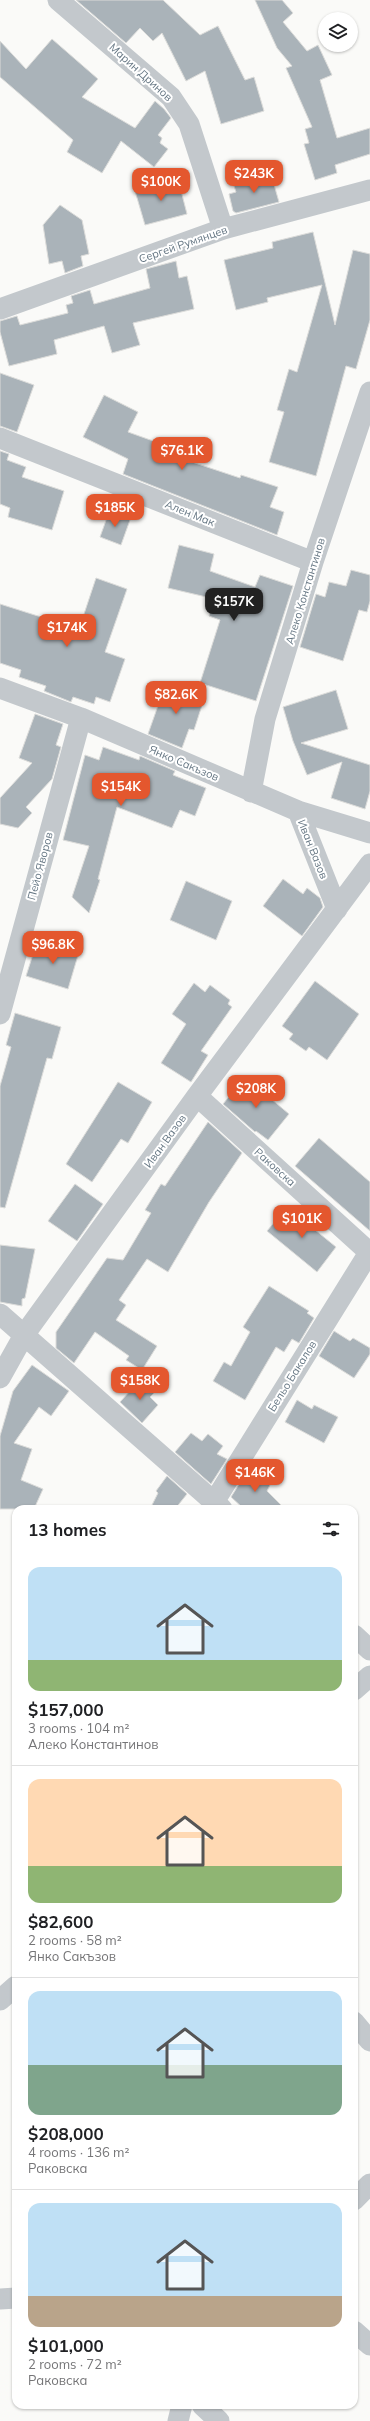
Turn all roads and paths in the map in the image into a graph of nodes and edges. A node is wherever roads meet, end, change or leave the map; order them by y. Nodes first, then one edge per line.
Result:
1 (58, 0) edge
2 (370, 190) edge
3 (223, 229) junction
4 (0, 309) edge
5 (370, 392) edge
6 (0, 438) edge
7 (313, 562) junction
8 (0, 688) edge
9 (81, 718) junction
10 (251, 792) junction
11 (298, 811) junction
12 (370, 833) edge
13 (370, 864) edge
14 (337, 909) junction
15 (0, 1014) edge
16 (197, 1096) junction
17 (370, 1252) edge
18 (0, 1314) edge
19 (24, 1334) junction
20 (0, 1378) edge
21 (218, 1505) edge
22 (358, 1639) edge
23 (370, 1650) edge
24 (370, 1676) edge
25 (358, 1686) edge
26 (12, 1990) edge
27 (0, 2000) edge
28 (358, 2027) edge
29 (370, 2041) edge
30 (370, 2184) edge
31 (358, 2196) edge
32 (12, 2298) edge
33 (0, 2299) edge
34 (358, 2334) edge
35 (370, 2345) edge
36 (181, 2409) edge
37 (206, 2409) edge
38 (178, 2421) edge
39 (219, 2421) edge

1 - 3 street, Марин Дринов
2 - 3 street, Сергей Румянцев
3 - 4 street, Сергей Румянцев
5 - 7 street, Алеко Константинов
6 - 7 street, Ален Мак
7 - 10 street, Алеко Константинов
8 - 9 street, Янко Сакъзов
9 - 10 street, Янко Сакъзов
9 - 15 street, Пейо Яворов
10 - 11 street, Янко Сакъзов
11 - 12 street, Янко Сакъзов
11 - 14 street, Иван Вазов
13 - 14 street, Иван Вазов
14 - 16 street, Иван Вазов
16 - 17 street, Раковска
16 - 19 street, Иван Вазов
17 - 21 street, Бельо Бакалов
18 - 19 street
19 - 20 street, Иван Вазов
19 - 21 street
22 - 23 street
24 - 25 street
26 - 27 street
28 - 29 street
30 - 31 street
32 - 33 street
34 - 35 street
36 - 38 street
37 - 39 street

